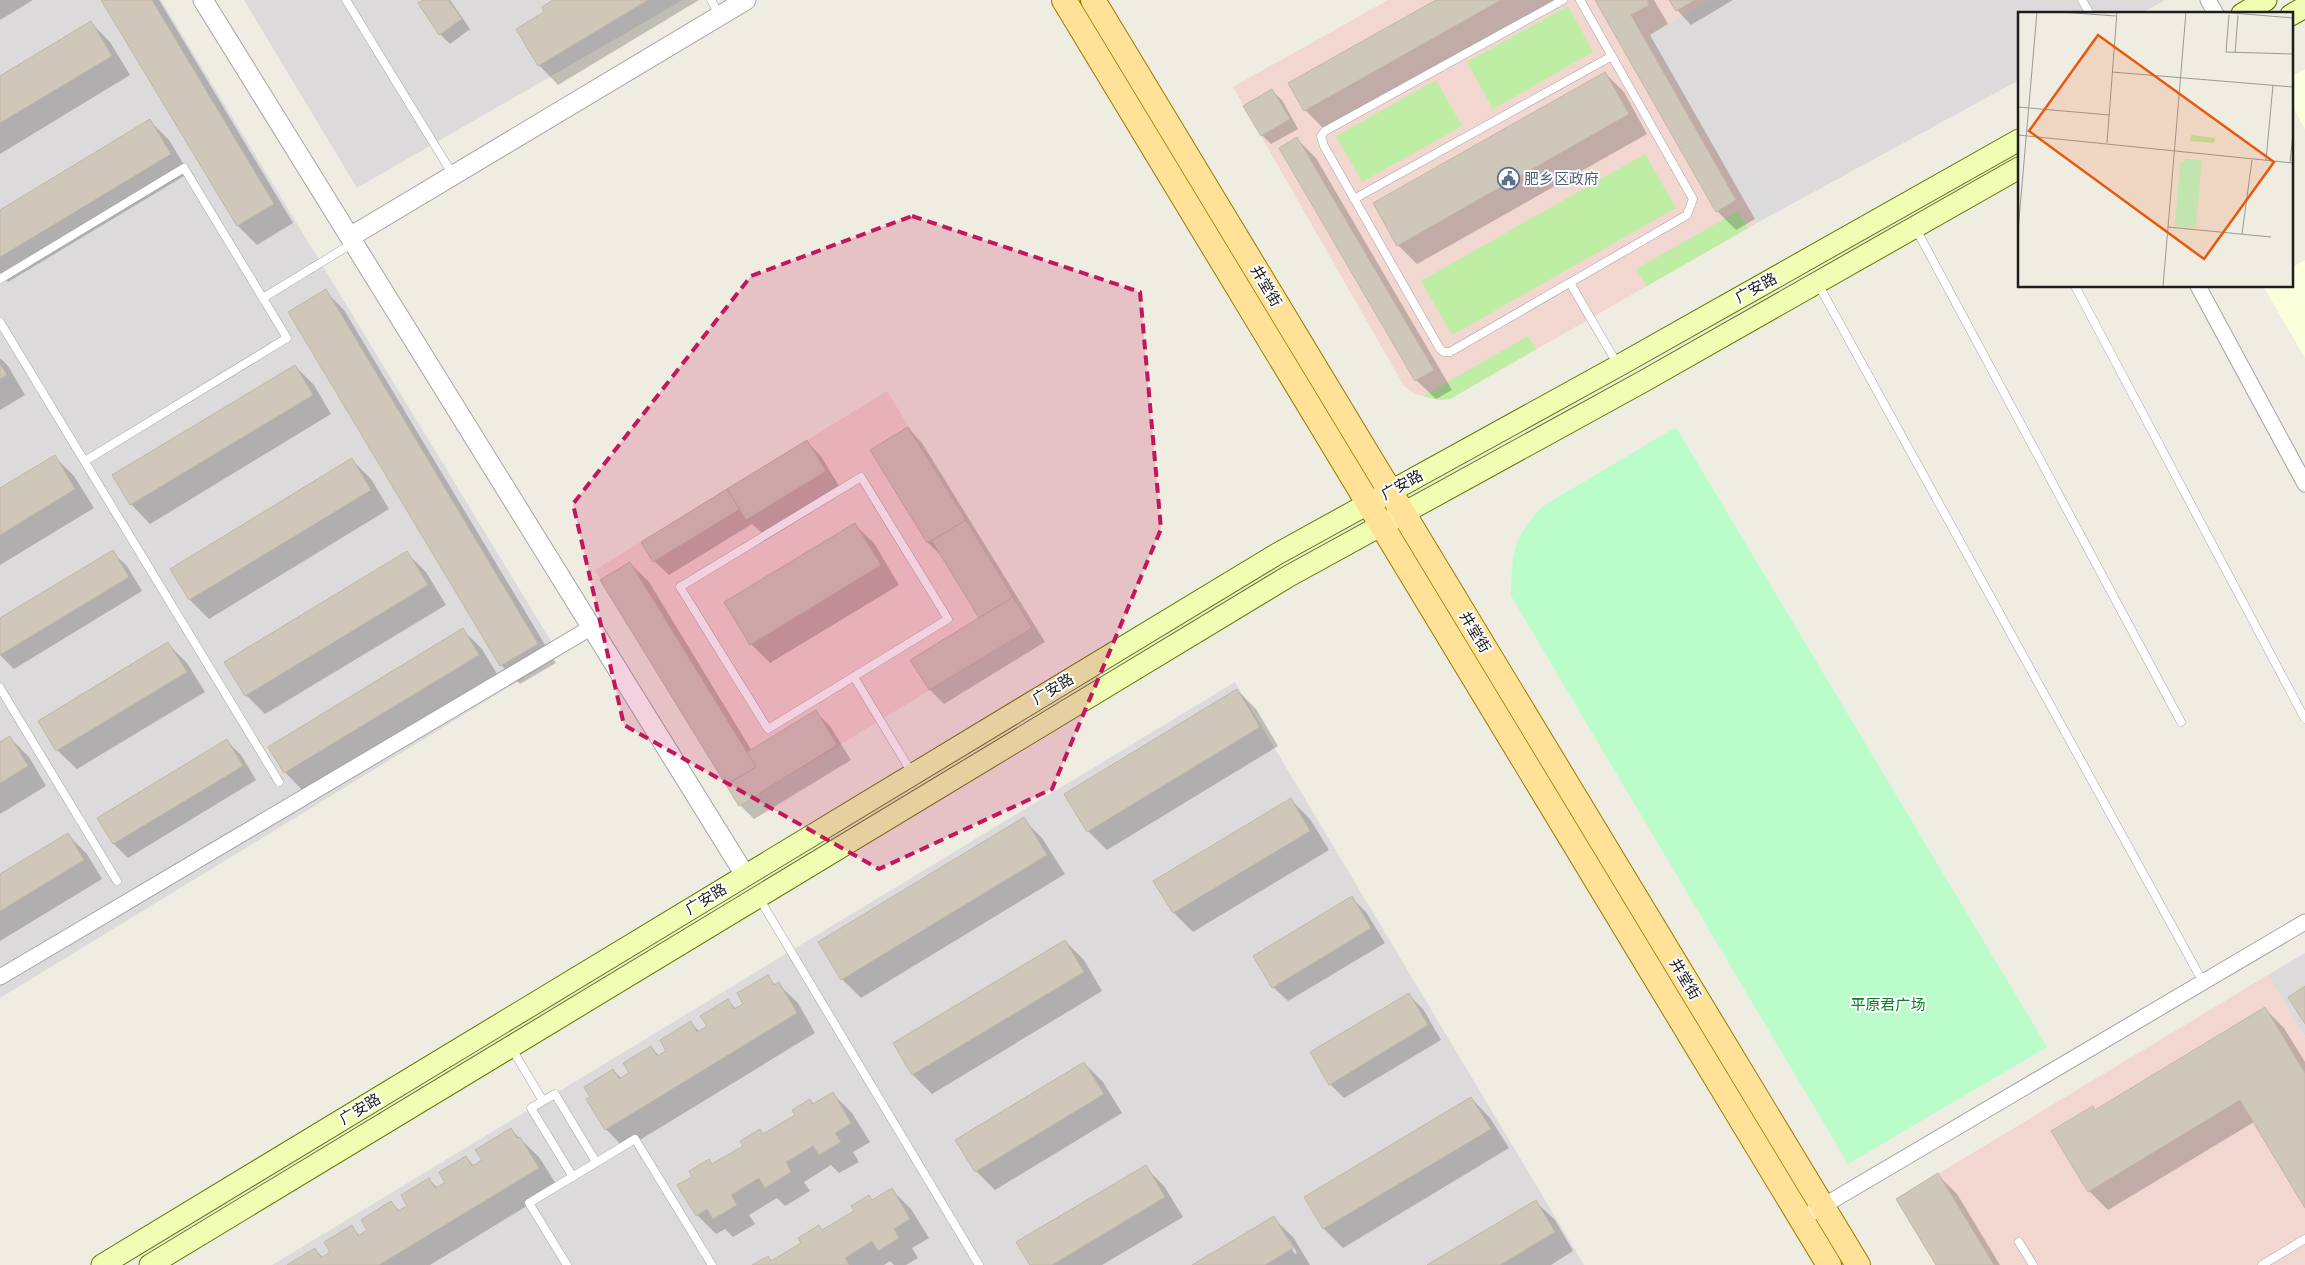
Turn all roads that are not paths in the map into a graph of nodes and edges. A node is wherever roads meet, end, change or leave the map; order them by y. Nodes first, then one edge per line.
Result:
1 (203, 0) edge
2 (346, 0) edge
3 (746, 0) edge
4 (1064, 0) edge
5 (1093, 0) edge
6 (1563, 0) edge
7 (1580, 0) edge
8 (2082, 0) edge
9 (2208, 0) edge
10 (2266, 0) edge
11 (2305, 7) edge
12 (715, 8) edge
13 (2089, 12) edge
14 (2215, 12) edge
15 (2245, 12) edge
16 (2292, 14) edge
17 (1612, 56) junction
18 (2018, 141) edge
19 (2017, 173) edge
20 (453, 175) junction
21 (1354, 199) junction
22 (1915, 227) junction
23 (352, 240) junction
24 (0, 279) edge
25 (1817, 282) junction
26 (1570, 283) junction
27 (2076, 288) edge
28 (2199, 288) edge
29 (263, 298) junction
30 (0, 322) edge
31 (1618, 366) junction
32 (84, 461) junction
33 (2305, 484) edge
34 (1390, 492) junction
35 (1368, 504) junction
36 (1403, 513) junction
37 (1381, 525) junction
38 (592, 627) junction
39 (854, 677) junction
40 (0, 688) edge
41 (2305, 719) edge
42 (2181, 722) dead end
43 (913, 774) junction
44 (279, 782) dead end
45 (745, 875) junction
46 (117, 881) dead end
47 (758, 897) junction
48 (2305, 922) edge
49 (0, 978) edge
50 (2203, 982) junction
51 (511, 1046) junction
52 (544, 1100) junction
53 (596, 1162) junction
54 (573, 1177) junction
55 (1823, 1208) junction
56 (1801, 1219) junction
57 (2305, 1239) edge
58 (2019, 1242) dead end
59 (102, 1265) edge
60 (150, 1265) edge
61 (567, 1265) edge
62 (712, 1265) edge
63 (979, 1265) edge
64 (1829, 1265) edge
65 (1858, 1265) edge
66 (2034, 1265) edge
67 (2262, 1265) edge

1 - 23 street
2 - 20 lane
3 - 12 street
4 - 35 main road, 井堂街
5 - 34 main road, 井堂街
6 - 21 lane
7 - 17 lane
8 - 13 lane
9 - 14 street
10 - 15 main road
11 - 16 main road
12 - 20 street
17 - 21 lane
17 - 26 lane
18 - 31 main road, 广安路
19 - 22 main road, 广安路
20 - 23 street
21 - 26 lane
22 - 25 main road, 广安路
22 - 42 lane
23 - 29 lane
23 - 38 street
24 - 29 lane
25 - 36 main road, 广安路
25 - 50 lane
26 - 31 lane
27 - 41 lane
28 - 33 street
29 - 32 lane
30 - 32 lane
31 - 34 main road, 广安路
32 - 44 lane
34 - 35 main road, 广安路
34 - 36 main road, 井堂街
35 - 37 main road, 井堂街
35 - 43 main road, 广安路
36 - 37 main road, 广安路
36 - 55 main road, 井堂街
37 - 47 main road, 广安路
37 - 56 main road, 井堂街
38 - 45 street
38 - 49 street
39 - 39 lane
39 - 43 lane
40 - 46 lane
43 - 45 main road, 广安路
45 - 59 main road, 广安路
47 - 51 main road, 广安路
47 - 63 lane
48 - 50 street
50 - 55 street
51 - 52 lane
51 - 60 main road, 广安路
52 - 53 lane
52 - 54 lane
53 - 54 lane
53 - 62 lane
54 - 61 lane
55 - 56 street
55 - 65 main road, 井堂街
56 - 64 main road, 井堂街
57 - 67 lane
58 - 66 lane

